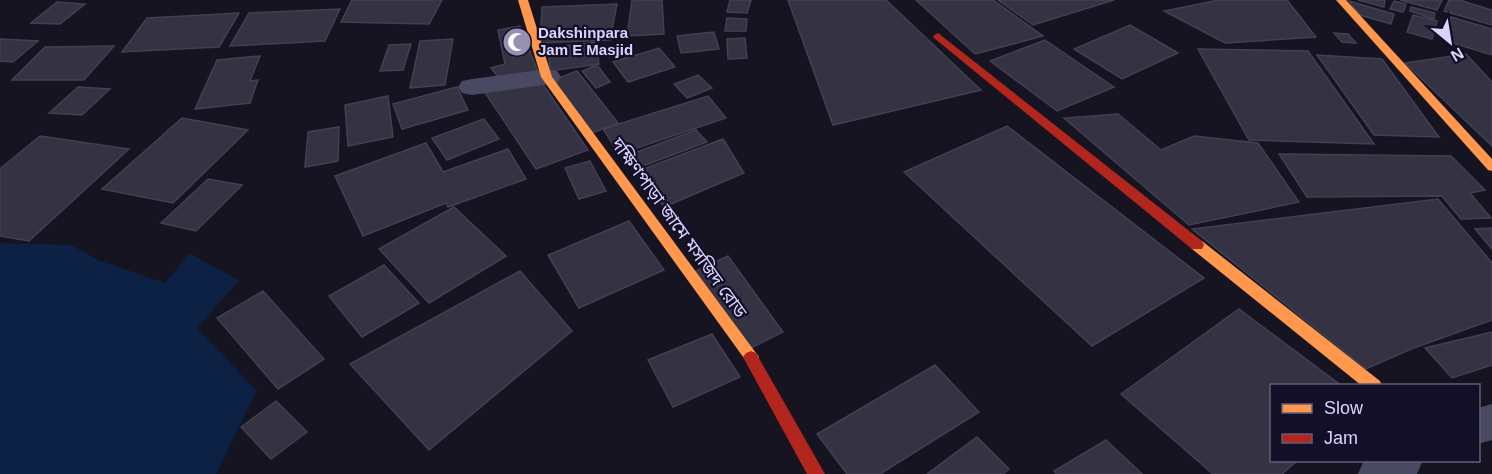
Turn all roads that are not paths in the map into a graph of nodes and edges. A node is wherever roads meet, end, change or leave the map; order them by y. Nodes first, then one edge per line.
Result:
1 (523, 0) edge
2 (1341, 0) edge
3 (938, 36) dead end
4 (547, 77) junction
5 (472, 87) dead end
6 (1492, 167) edge
7 (1371, 384) edge
8 (1400, 462) edge
9 (816, 474) edge
10 (1379, 474) edge

1 - 4 street, দক্ষিণপাড়া জামে মসজিদ রোড
2 - 6 street
3 - 7 street
4 - 5 street
4 - 9 street, দক্ষিণপাড়া জামে মসজিদ রোড
8 - 10 street

